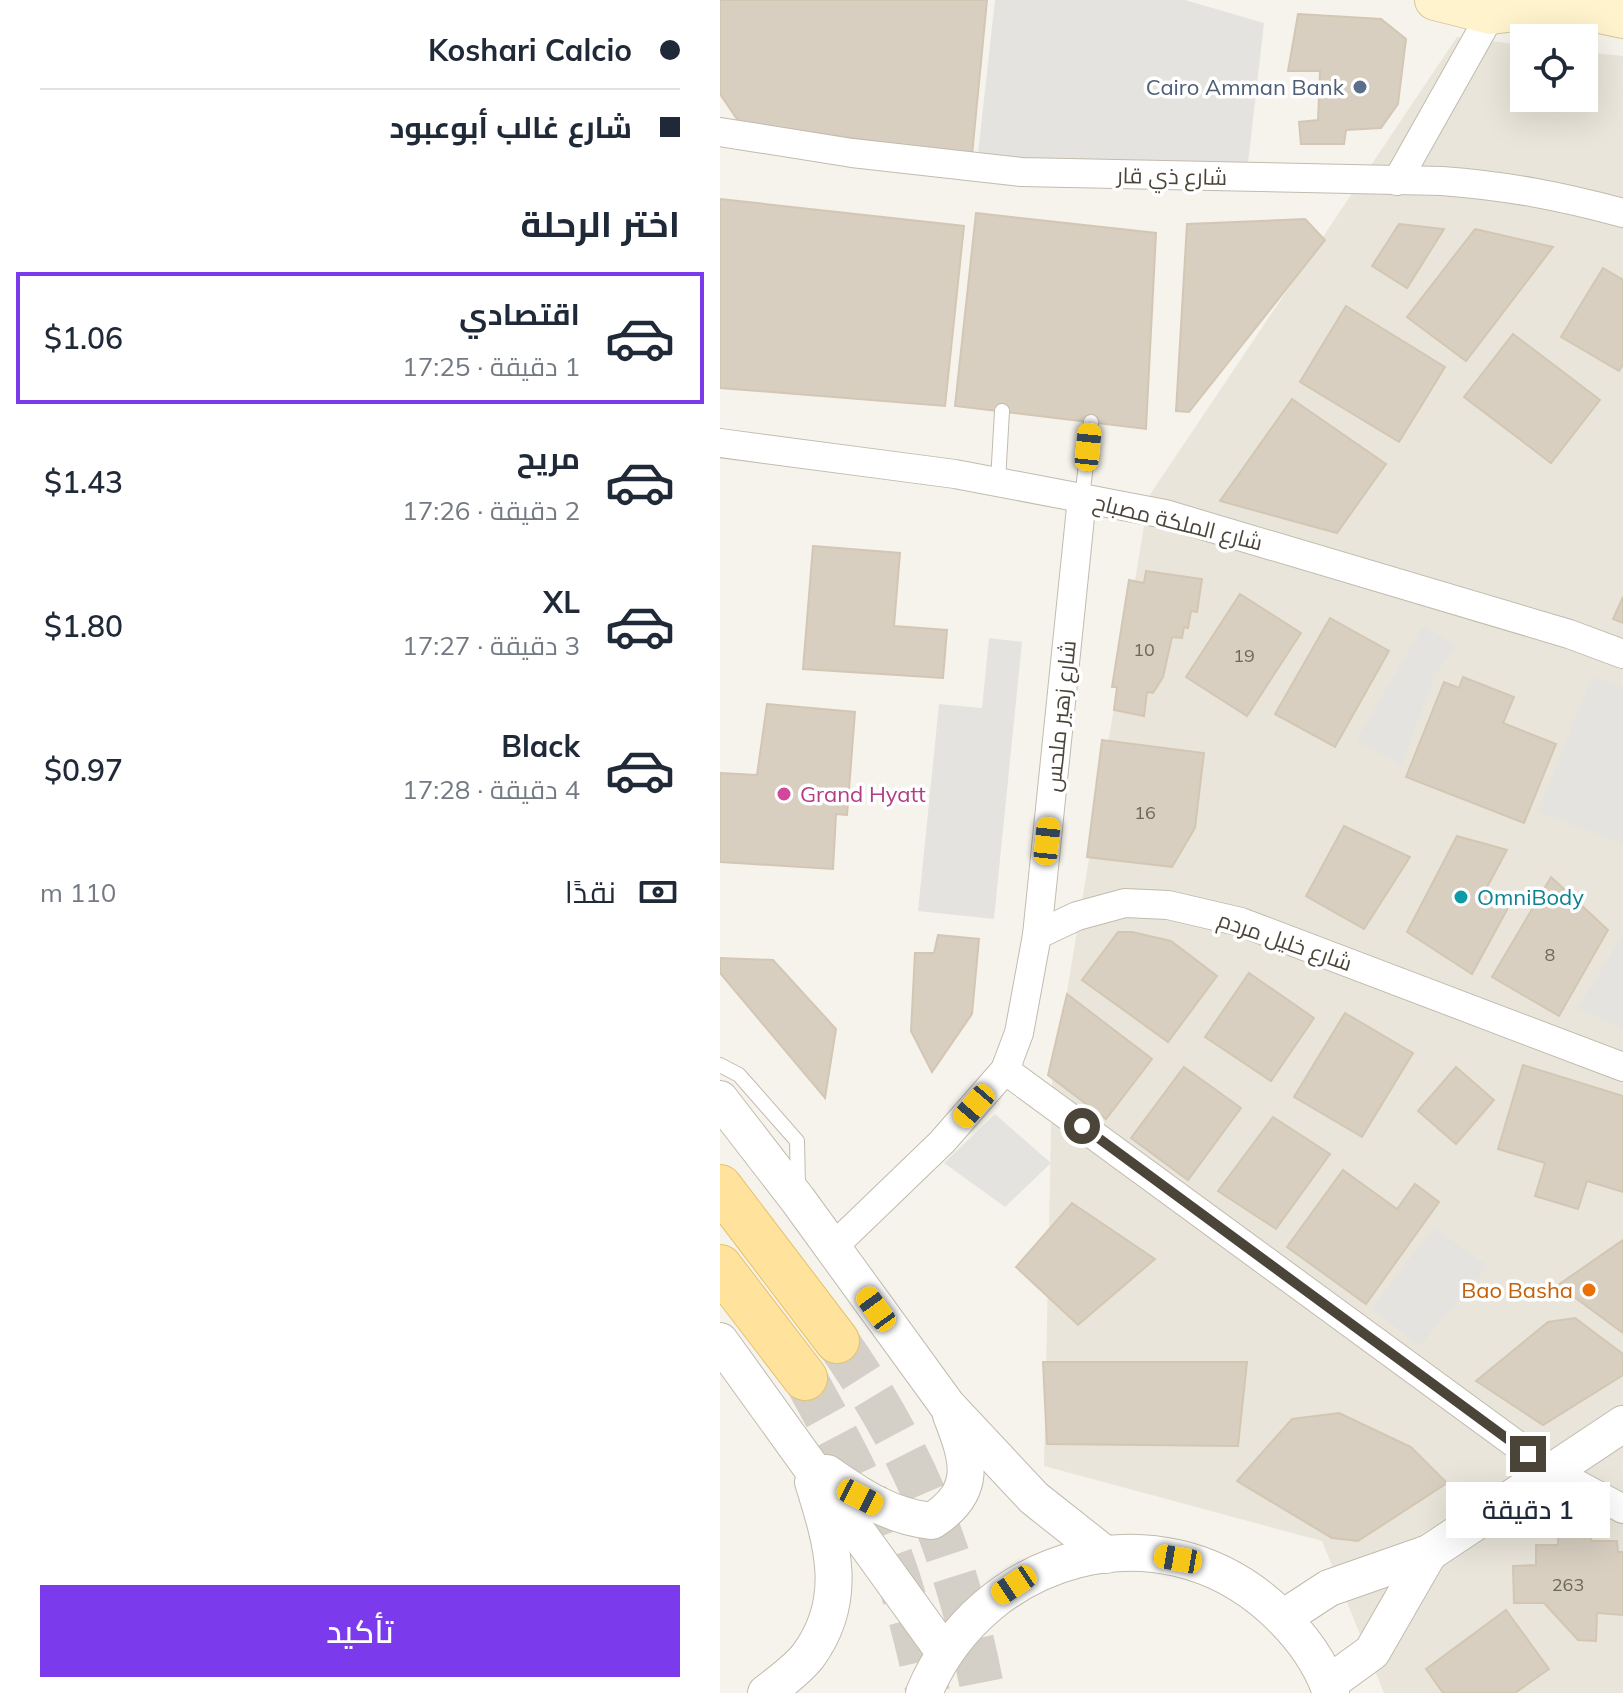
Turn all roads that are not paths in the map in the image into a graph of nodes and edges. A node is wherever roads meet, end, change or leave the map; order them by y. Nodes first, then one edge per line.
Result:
1 (1435, 0) edge
2 (1558, 3) edge
3 (1494, 7) edge
4 (1623, 18) edge
5 (720, 132) edge
6 (1397, 181) junction
7 (1623, 213) edge
8 (1002, 411) dead end
9 (1091, 422) dead end
10 (720, 443) edge
11 (998, 481) junction
12 (1082, 498) junction
13 (1623, 654) edge
14 (1037, 935) junction
15 (720, 1065) edge
16 (1623, 1067) edge
17 (1005, 1070) junction
18 (720, 1099) edge
19 (720, 1187) edge
20 (798, 1200) junction
21 (831, 1249) junction
22 (720, 1267) edge
23 (720, 1341) edge
24 (837, 1341) tunnel mouth
25 (805, 1378) tunnel mouth
26 (947, 1405) junction
27 (1623, 1424) edge
28 (806, 1458) junction
29 (1551, 1470) junction
30 (1623, 1509) edge
31 (1429, 1553) junction
32 (1106, 1555) junction
33 (1283, 1618) junction
34 (933, 1673) edge
35 (1330, 1689) edge
36 (766, 1693) edge
37 (893, 1693) edge

1 - 3 main road
2 - 3 main road
2 - 4 main road
3 - 6 street
5 - 6 street, شارع ذي قار
6 - 7 street, شارع ذي قار
8 - 11 lane
9 - 12 lane
10 - 11 street, شارع الملكة مصباح
11 - 12 street, شارع الملكة مصباح
12 - 13 street, شارع الملكة مصباح
12 - 14 street, شارع زهير ملحس
14 - 16 street, شارع خليل مردم
14 - 17 street
15 - 20 lane
17 - 21 street
17 - 29 street
18 - 20 street
19 - 24 main road
20 - 21 street
21 - 26 street
22 - 25 main road
23 - 28 street
26 - 28 street
26 - 32 street
27 - 29 street
28 - 34 street
28 - 36 street
29 - 30 street
29 - 31 street
31 - 33 street
31 - 35 street
32 - 33 street
32 - 34 street
33 - 35 street
34 - 37 street

